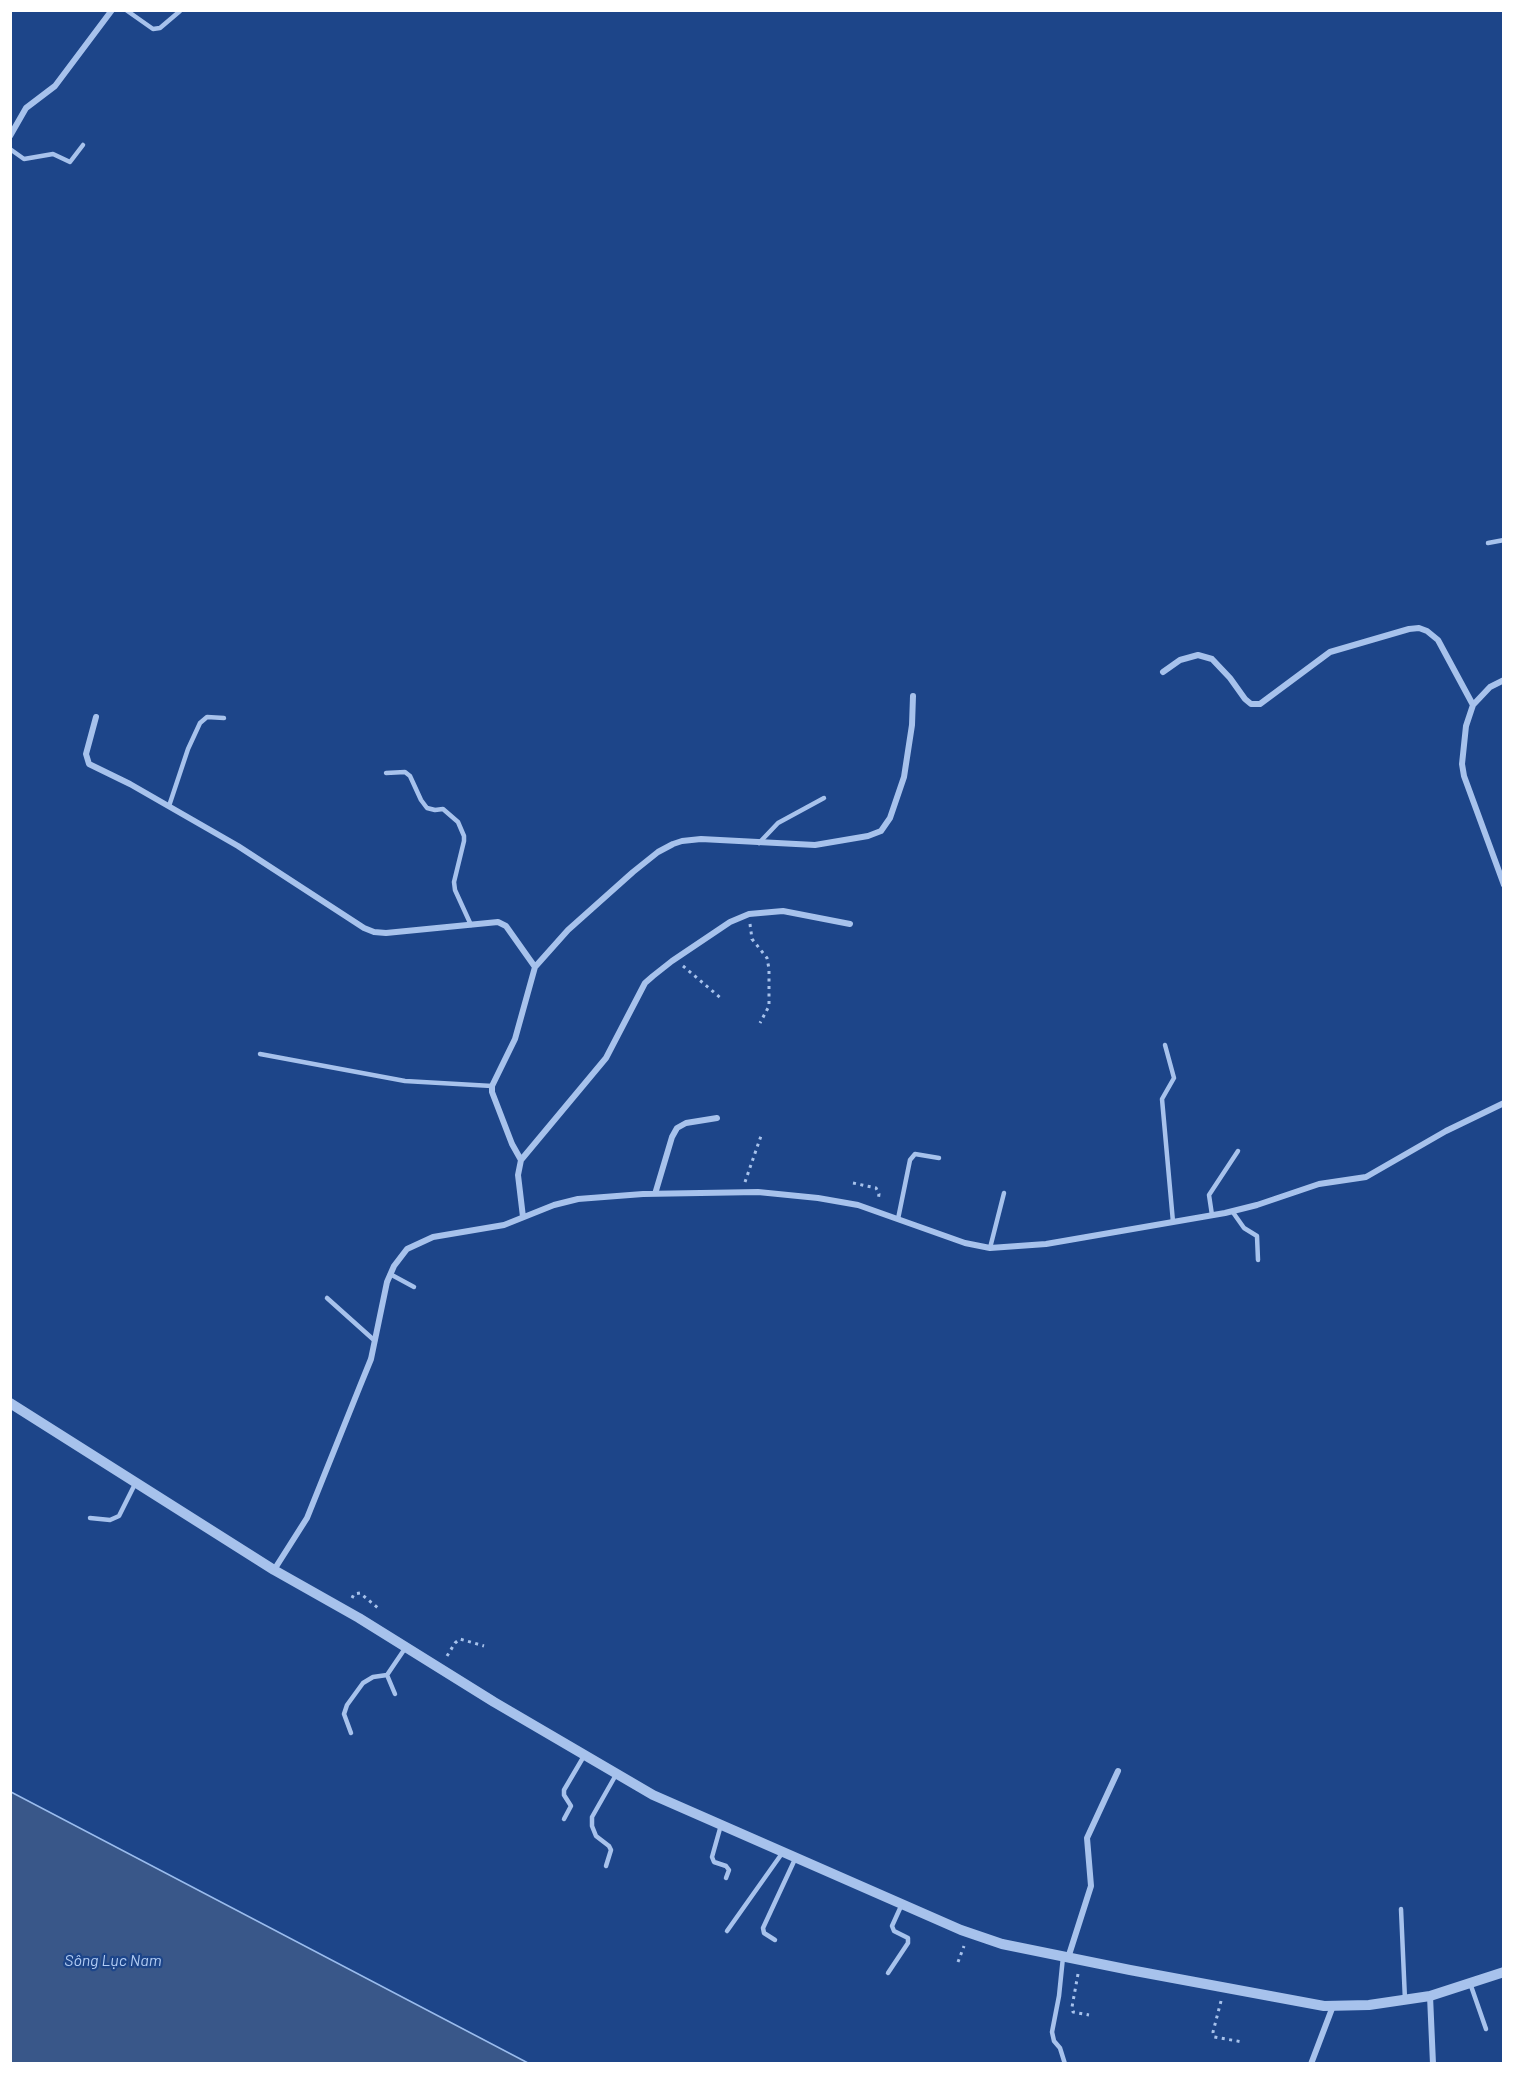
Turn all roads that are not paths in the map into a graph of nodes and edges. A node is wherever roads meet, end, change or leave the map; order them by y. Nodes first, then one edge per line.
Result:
1 (112, 10) edge
2 (126, 10) edge
3 (180, 10) edge
4 (10, 136) edge
5 (83, 145) dead end
6 (10, 149) edge
7 (1503, 540) edge
8 (1488, 543) dead end
9 (1163, 672) dead end
10 (1503, 680) edge
11 (913, 696) dead end
12 (1473, 705) junction
13 (96, 717) dead end
14 (224, 718) dead end
15 (386, 773) dead end
16 (824, 798) dead end
17 (169, 806) junction
18 (759, 843) junction
19 (1503, 885) edge
20 (850, 924) dead end
21 (471, 925) junction
22 (535, 967) junction
23 (1165, 1046) dead end
24 (260, 1054) dead end
25 (492, 1086) junction
26 (1503, 1103) edge
27 (717, 1118) dead end
28 (1238, 1151) dead end
29 (939, 1158) dead end
30 (521, 1160) junction
31 (1004, 1193) dead end
32 (655, 1194) junction
33 (1232, 1211) junction
34 (1212, 1215) junction
35 (523, 1217) junction
36 (898, 1219) junction
37 (1173, 1222) junction
38 (990, 1248) junction
39 (1258, 1260) dead end
40 (390, 1274) junction
41 (414, 1287) dead end
42 (327, 1298) dead end
43 (375, 1341) junction
44 (10, 1403) edge
45 (136, 1482) junction
46 (90, 1518) dead end
47 (274, 1570) junction
48 (406, 1647) junction
49 (387, 1675) junction
50 (395, 1694) dead end
51 (351, 1733) dead end
52 (585, 1754) junction
53 (1118, 1771) dead end
54 (617, 1773) junction
55 (564, 1819) dead end
56 (721, 1825) junction
57 (783, 1852) junction
58 (796, 1857) junction
59 (606, 1866) dead end
60 (726, 1878) dead end
61 (902, 1904) junction
62 (1401, 1909) dead end
63 (727, 1931) dead end
64 (775, 1940) dead end
65 (1065, 1957) junction
66 (1503, 1972) edge
67 (888, 1973) dead end
68 (1470, 1983) junction
69 (1430, 1996) junction
70 (1405, 2000) junction
71 (1333, 2006) junction
72 (1486, 2029) dead end
73 (1065, 2064) edge
74 (1311, 2064) edge
75 (1433, 2064) edge

1 - 4 street
2 - 3 lane
5 - 6 lane
7 - 8 lane
9 - 12 street
10 - 12 street
11 - 18 street
12 - 19 street
13 - 17 street
14 - 17 lane
15 - 21 lane
16 - 18 lane
17 - 21 street
18 - 22 street
20 - 30 street
21 - 22 street
22 - 25 street
23 - 37 lane
24 - 25 lane
25 - 30 street
26 - 33 street
27 - 32 street
28 - 34 lane
29 - 36 lane
30 - 35 street
31 - 38 lane
32 - 35 street
32 - 36 street
33 - 34 street
33 - 39 lane
34 - 37 street
35 - 40 street
36 - 38 street
37 - 38 street
40 - 41 lane
40 - 43 street
42 - 43 lane
43 - 47 street
44 - 45 street
45 - 46 lane
45 - 47 street
47 - 48 street
48 - 49 lane
48 - 52 street
49 - 50 lane
49 - 51 lane
52 - 54 street
52 - 55 lane
53 - 65 street
54 - 56 street
54 - 59 lane
56 - 57 street
56 - 60 lane
57 - 58 street
57 - 63 lane
58 - 61 street
58 - 64 lane
61 - 65 street
61 - 67 lane
62 - 70 lane
65 - 71 street
65 - 73 lane
66 - 68 street
68 - 69 street
68 - 72 lane
69 - 70 street
69 - 75 street
70 - 71 street
71 - 74 street

